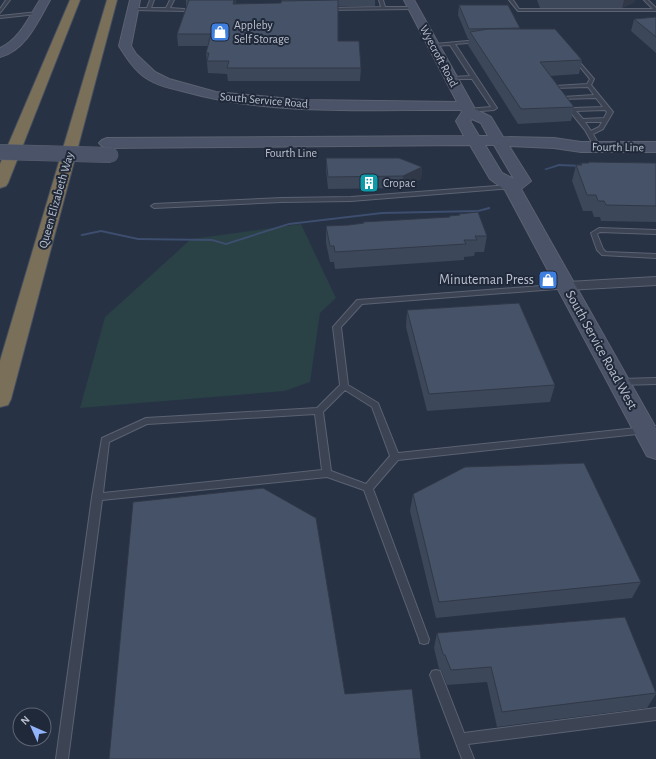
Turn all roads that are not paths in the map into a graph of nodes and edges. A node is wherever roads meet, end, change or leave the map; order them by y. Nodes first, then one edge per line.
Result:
1 (8, 0) edge
2 (45, 0) edge
3 (75, 0) edge
4 (112, 0) edge
5 (152, 0) edge
6 (172, 0) edge
7 (381, 0) edge
8 (511, 0) edge
9 (646, 0) edge
10 (134, 4) edge
11 (412, 4) edge
12 (383, 8) junction
13 (148, 9) junction
14 (325, 9) edge
15 (167, 10) junction
16 (184, 10) edge
17 (656, 10) edge
18 (0, 12) edge
19 (38, 13) junction
20 (0, 16) edge
21 (486, 40) edge
22 (452, 44) junction
23 (434, 45) junction
24 (570, 51) edge
25 (5, 55) edge
26 (474, 77) junction
27 (452, 78) junction
28 (589, 85) junction
29 (598, 96) junction
30 (563, 98) junction
31 (606, 108) junction
32 (468, 109) junction
33 (572, 110) junction
34 (605, 120) junction
35 (580, 121) junction
36 (592, 133) junction
37 (0, 144) edge
38 (479, 146) junction
39 (501, 147) junction
40 (597, 147) junction
41 (656, 147) edge
42 (109, 149) junction
43 (0, 152) edge
44 (0, 184) edge
45 (512, 187) junction
46 (154, 206) dead end
47 (656, 232) edge
48 (656, 256) edge
49 (656, 281) edge
50 (567, 286) junction
51 (656, 381) edge
52 (619, 382) junction
53 (344, 386) junction
54 (0, 400) edge
55 (319, 410) junction
56 (650, 430) edge
57 (656, 450) edge
58 (395, 457) junction
59 (327, 473) junction
60 (368, 488) junction
61 (97, 497) junction
62 (424, 639) dead end
63 (436, 675) dead end
64 (656, 714) edge
65 (461, 739) junction
66 (62, 759) edge
67 (468, 759) edge

1 - 18 lane
2 - 19 street
3 - 44 highway
4 - 54 highway, Queen Elizabeth Way
5 - 13 lane
6 - 15 lane
7 - 12 lane
8 - 17 lane
9 - 17 lane
10 - 13 lane
10 - 32 street, South Service Road
11 - 12 lane
11 - 23 street, Wyecroft Road
12 - 14 lane
13 - 15 lane
15 - 16 lane
19 - 20 lane
19 - 25 street
21 - 22 lane
22 - 23 lane
22 - 26 lane
23 - 27 street, Wyecroft Road
24 - 28 lane
26 - 27 lane
26 - 32 lane
27 - 32 street, Wyecroft Road
28 - 29 lane
28 - 30 lane
29 - 30 lane
29 - 31 lane
30 - 33 lane
31 - 33 lane
31 - 34 lane
32 - 38 street
32 - 39 street
33 - 35 lane
34 - 35 lane
34 - 36 lane
35 - 36 lane
36 - 40 lane
37 - 42 street, Fourth Line
38 - 39 street, Fourth Line
38 - 42 street, Fourth Line
38 - 45 street, South Service Road West
39 - 40 street, Fourth Line
39 - 45 street
40 - 41 street, Fourth Line
42 - 43 street, Fourth Line, bridge
45 - 46 lane
45 - 50 street, South Service Road West
47 - 48 lane
49 - 50 street
50 - 52 street, South Service Road West
50 - 53 lane
51 - 52 lane
52 - 56 street, South Service Road West
53 - 55 lane
53 - 58 lane
55 - 59 lane
55 - 61 lane
56 - 57 street, South Service Road West
56 - 58 lane
58 - 60 lane
59 - 60 lane
59 - 61 lane
60 - 62 lane
61 - 66 lane
63 - 65 lane
64 - 65 lane
65 - 67 lane

